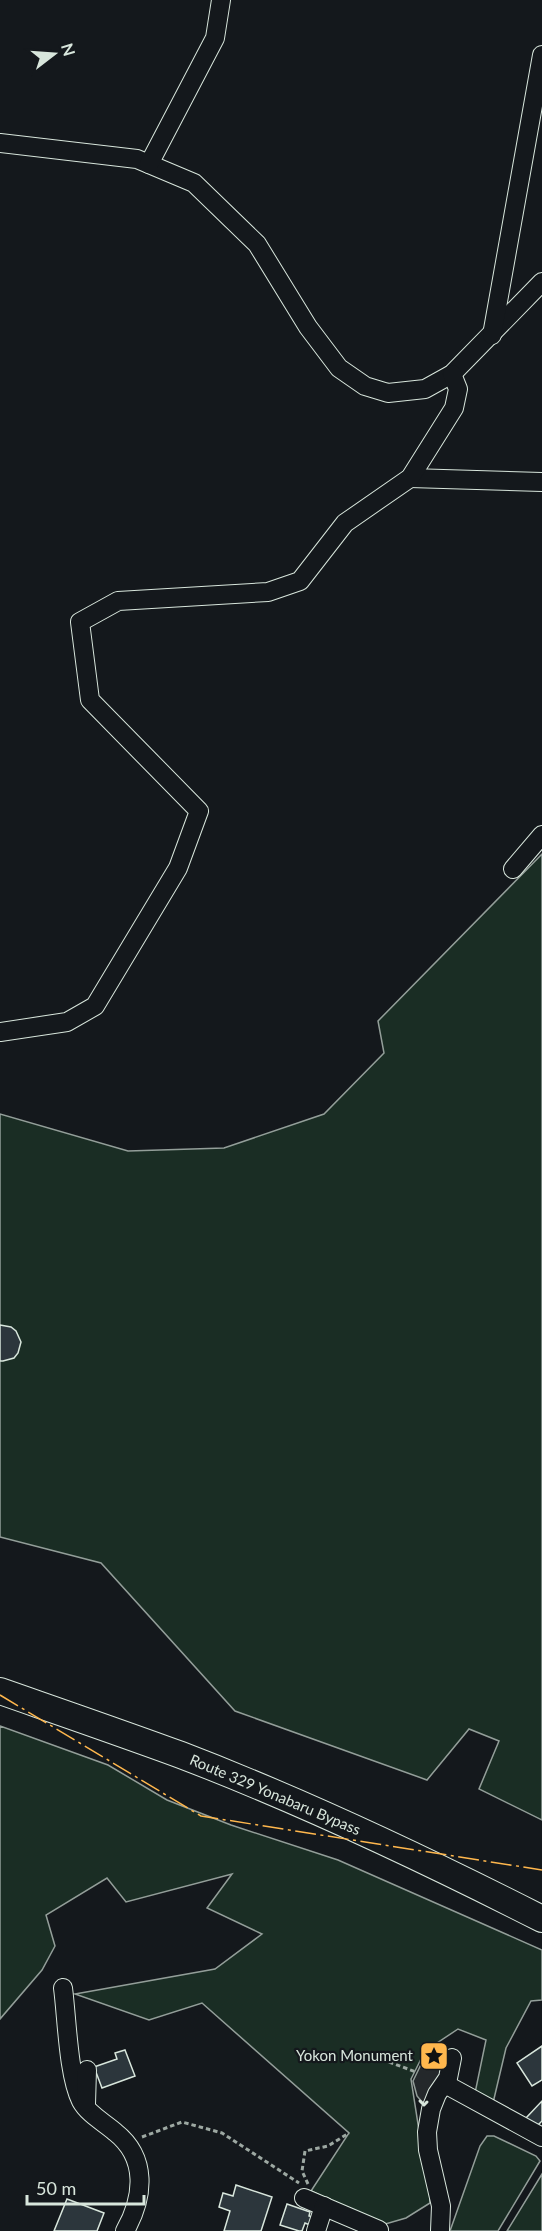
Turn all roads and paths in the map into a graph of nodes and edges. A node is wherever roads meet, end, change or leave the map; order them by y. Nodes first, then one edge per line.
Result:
1 (221, 0) edge
2 (542, 55) edge
3 (0, 143) edge
4 (149, 164) junction
5 (542, 282) edge
6 (492, 335) junction
7 (452, 374) junction
8 (410, 478) junction
9 (542, 482) edge
10 (542, 835) edge
11 (513, 869) dead end
12 (0, 1032) edge
13 (0, 1691) edge
14 (542, 1919) edge
15 (63, 1988) dead end
16 (452, 2058) dead end
17 (388, 2062) dead end
18 (87, 2070) dead end
19 (416, 2072) dead end
20 (445, 2084) junction
21 (86, 2107) junction
22 (349, 2133) dead end
23 (542, 2137) edge
24 (128, 2143) junction
25 (302, 2172) dead end
26 (308, 2194) joint
27 (324, 2206) junction
28 (379, 2230) edge
29 (124, 2231) edge
30 (316, 2231) edge
31 (440, 2231) edge

1 - 4 street
2 - 6 street
3 - 4 street
4 - 7 street
5 - 6 street
6 - 7 street
7 - 8 street
8 - 9 street
8 - 12 street
10 - 11 street
13 - 14 highway, Route 329 Yonabaru Bypass
15 - 21 street
16 - 20 street
17 - 19 path
18 - 21 street
20 - 23 street
20 - 31 street
21 - 24 street
22 - 25 path
24 - 26 path
24 - 29 street
26 - 27 street
27 - 28 street
27 - 30 street

